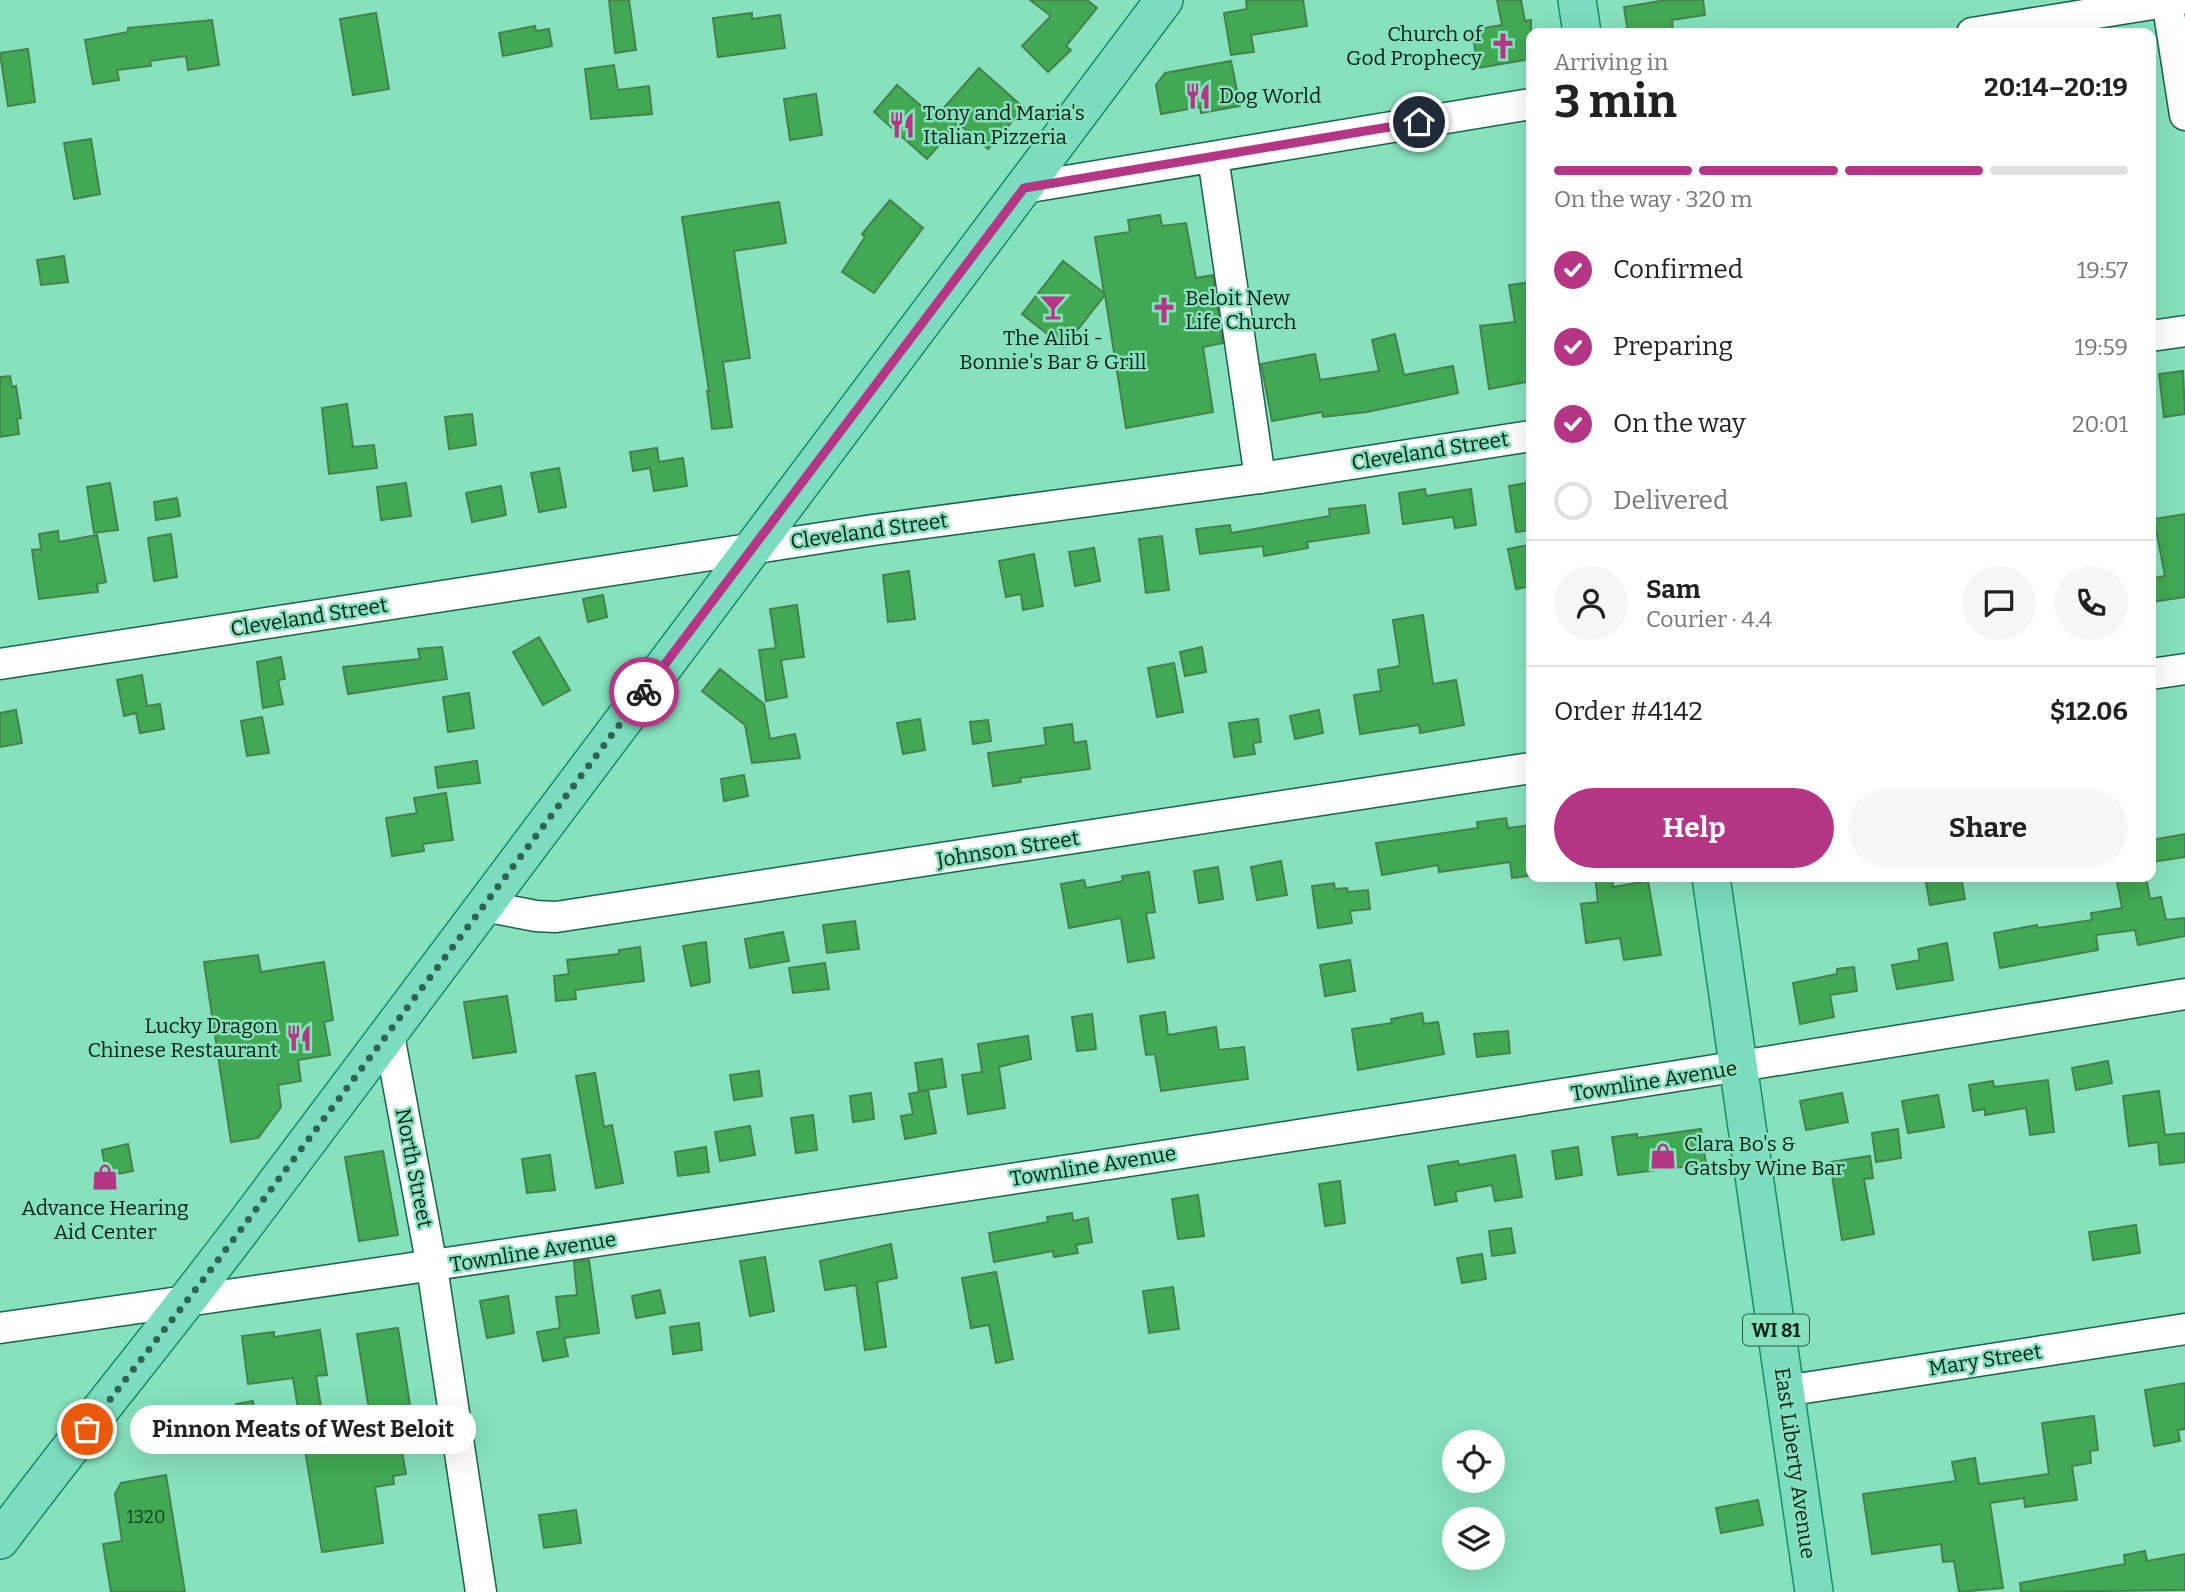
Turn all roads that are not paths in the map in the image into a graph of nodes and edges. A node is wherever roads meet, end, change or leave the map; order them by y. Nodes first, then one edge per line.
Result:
1 (1164, 0) edge
2 (1577, 0) edge
3 (2171, 1) edge
4 (1581, 28) edge
5 (2003, 28) edge
6 (1526, 105) edge
7 (2185, 115) edge
8 (1213, 157) junction
9 (1024, 188) junction
10 (2185, 331) edge
11 (2156, 335) edge
12 (1526, 437) edge
13 (1259, 478) junction
14 (752, 549) junction
15 (0, 664) edge
16 (2185, 669) edge
17 (2156, 673) edge
18 (1526, 769) edge
19 (1712, 882) edge
20 (484, 906) junction
21 (2185, 994) edge
22 (389, 1035) junction
23 (1737, 1068) junction
24 (432, 1267) junction
25 (186, 1301) junction
26 (0, 1328) edge
27 (2185, 1329) edge
28 (1785, 1391) junction
29 (0, 1540) edge
30 (481, 1592) edge
31 (1814, 1592) edge

1 - 9 main road
2 - 4 main road
3 - 5 street
3 - 7 street
6 - 8 street
8 - 9 street
8 - 13 street
9 - 14 main road
10 - 11 street
12 - 13 street, Cleveland Street
13 - 14 street, Cleveland Street
14 - 15 street, Cleveland Street
14 - 20 main road
16 - 17 street
18 - 20 street, Johnson Street
19 - 23 main road, East Liberty Avenue / WI 81
20 - 22 main road
21 - 23 street, Townline Avenue
22 - 24 street, North Street
22 - 25 main road
23 - 24 street, Townline Avenue
23 - 28 main road, East Liberty Avenue / WI 81
24 - 25 street, Townline Avenue
24 - 30 street, North Street
25 - 26 street, Townline Avenue
25 - 29 main road
27 - 28 street, Mary Street
28 - 31 main road, East Liberty Avenue / WI 81

